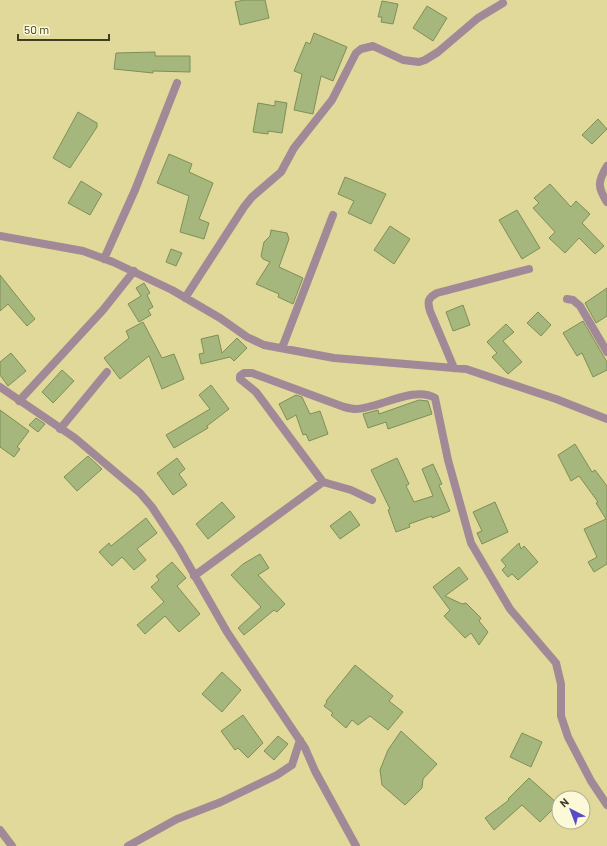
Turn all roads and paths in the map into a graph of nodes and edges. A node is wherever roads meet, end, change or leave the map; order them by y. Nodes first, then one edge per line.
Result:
1 (503, 3) dead end
2 (177, 83) dead end
3 (607, 166) edge
4 (607, 202) edge
5 (333, 215) dead end
6 (0, 236) edge
7 (104, 259) junction
8 (529, 269) dead end
9 (134, 271) junction
10 (185, 298) junction
11 (567, 299) dead end
12 (282, 348) junction
13 (607, 352) edge
14 (454, 368) junction
15 (107, 372) dead end
16 (0, 387) edge
17 (19, 401) junction
18 (607, 419) edge
19 (60, 429) junction
20 (323, 482) junction
21 (372, 500) dead end
22 (194, 576) junction
23 (300, 740) junction
24 (607, 805) edge
25 (0, 830) edge
26 (12, 846) edge
27 (128, 846) edge
28 (356, 846) edge

1 - 10 street
2 - 7 street
3 - 4 street
5 - 12 street
6 - 7 street
7 - 9 street
8 - 14 street
9 - 10 street
9 - 17 street
10 - 12 street
11 - 13 street
12 - 14 street
14 - 18 street
15 - 19 street
16 - 17 street
17 - 19 street
19 - 22 street
20 - 21 street
20 - 22 street
20 - 24 street
22 - 23 street
23 - 27 street
23 - 28 street
25 - 26 street

